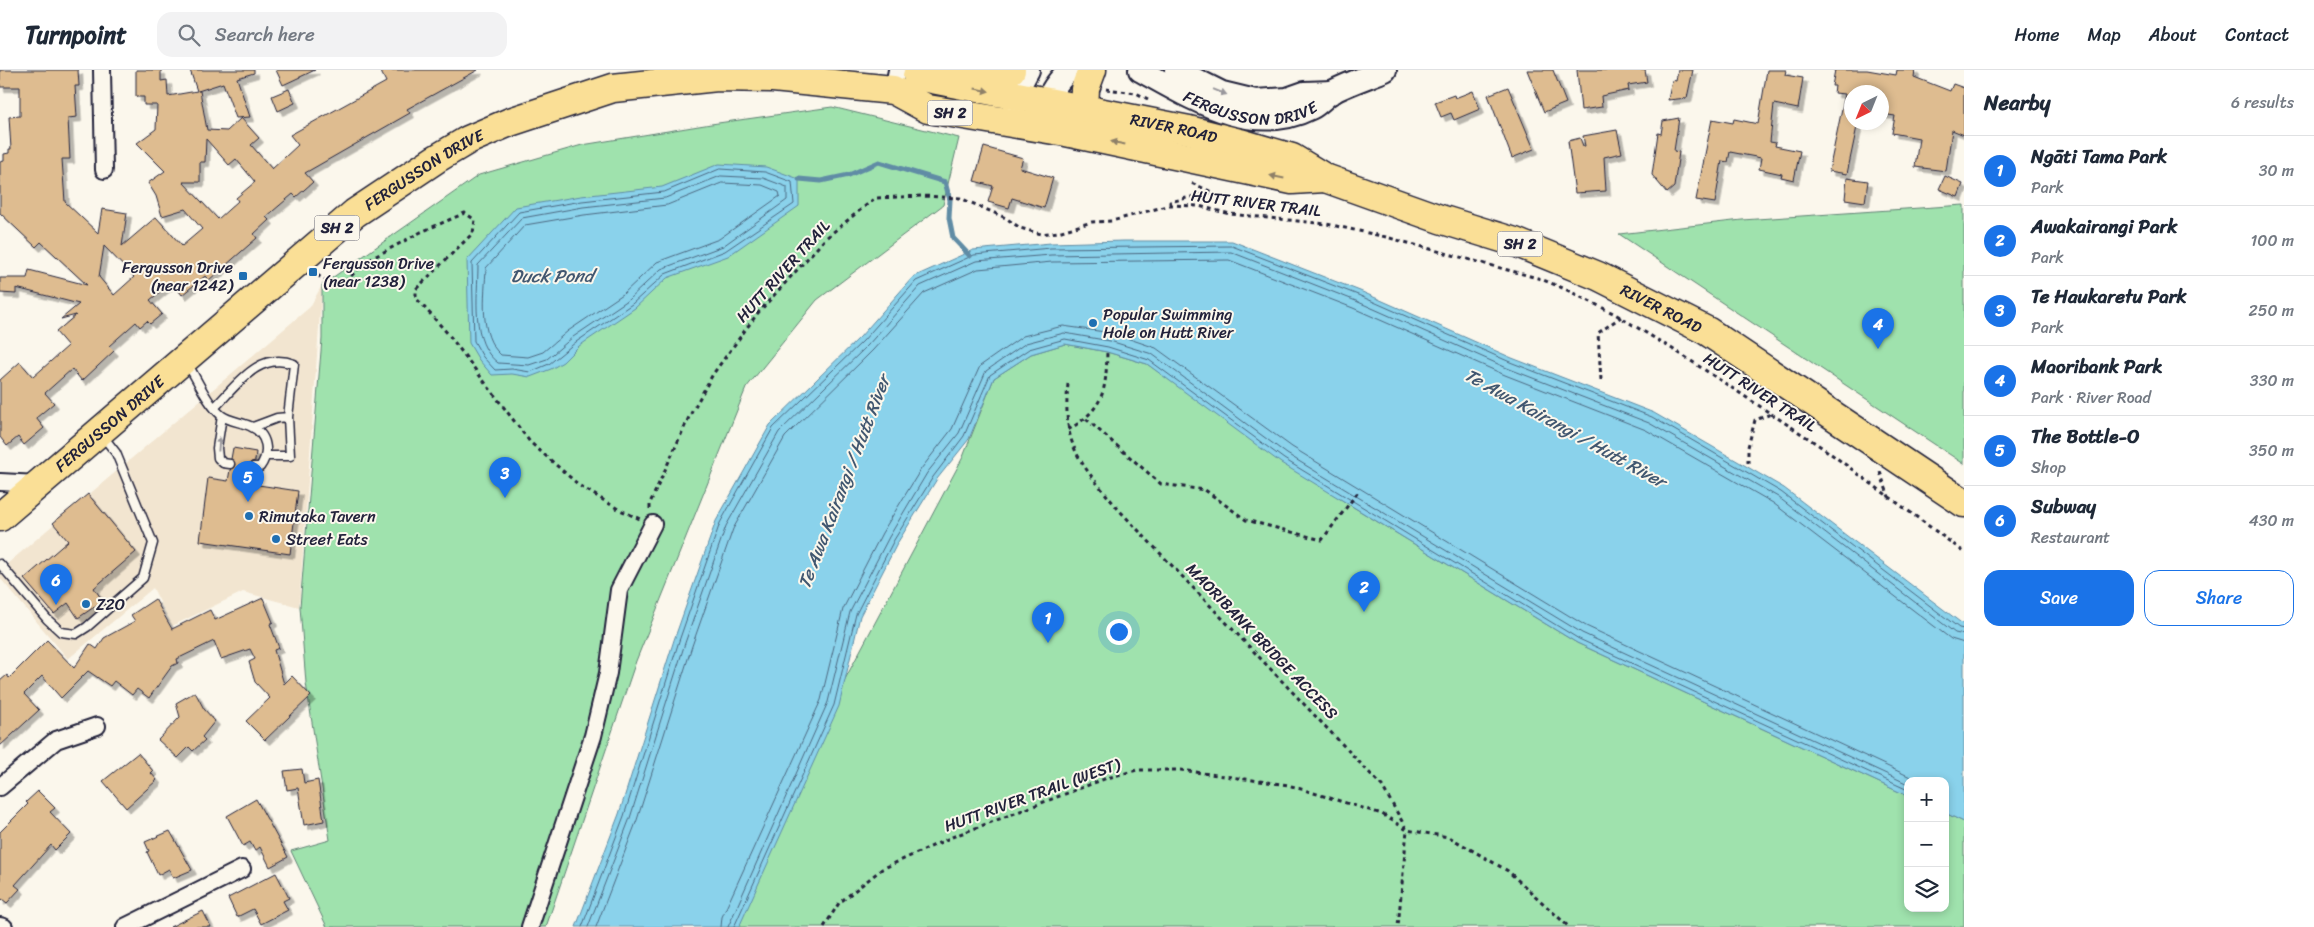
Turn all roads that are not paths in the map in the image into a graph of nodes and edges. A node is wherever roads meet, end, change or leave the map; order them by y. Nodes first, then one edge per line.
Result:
1 (102, 70) edge
2 (1011, 70) edge
3 (1028, 70) edge
4 (1069, 70) edge
5 (1092, 70) edge
6 (1140, 70) edge
7 (1176, 70) edge
8 (1385, 70) edge
9 (717, 73) edge
10 (902, 79) edge
11 (1333, 92) junction
12 (1017, 96) junction
13 (1084, 109) junction
14 (1042, 115) junction
15 (1011, 123) junction
16 (104, 170) dead end
17 (1325, 178) junction
18 (185, 359) junction
19 (215, 407) junction
20 (222, 416) junction
21 (288, 417) junction
22 (253, 427) junction
23 (100, 431) junction
24 (266, 456) junction
25 (230, 464) dead end
26 (254, 467) dead end
27 (0, 482) edge
28 (38, 484) junction
29 (1964, 503) edge
30 (0, 517) edge
31 (653, 524) road end
32 (0, 564) edge
33 (97, 726) dead end
34 (0, 787) edge
35 (242, 869) dead end
36 (0, 926) edge
37 (4, 927) edge
38 (125, 927) edge
39 (530, 927) edge

1 - 16 street
2 - 10 highway
3 - 12 main road
4 - 14 main road
5 - 13 highway
6 - 11 main road, FERGUSSON DRIVE
7 -> 11 main road, FERGUSSON DRIVE
8 - 11 main road, FERGUSSON DRIVE
9 - 10 highway, FERGUSSON DRIVE / SH 2
9 - 18 highway, FERGUSSON DRIVE / SH 2
10 -> 12 highway, FERGUSSON DRIVE / SH 2
10 - 15 highway, FERGUSSON DRIVE / SH 2
12 - 14 highway, RIVER ROAD / SH 2
12 - 15 main road
13 - 14 highway, RIVER ROAD / SH 2
13 - 17 highway, RIVER ROAD / SH 2
14 - 15 highway, FERGUSSON DRIVE / SH 2
17 -> 14 highway, RIVER ROAD / SH 2
17 - 29 highway, RIVER ROAD / SH 2
18 - 19 lane
18 - 23 highway, FERGUSSON DRIVE / SH 2
19 - 20 lane
19 - 21 lane
20 - 22 lane
25 -> 20 lane
21 - 22 lane
21 - 24 lane
22 - 24 lane
23 - 28 highway, FERGUSSON DRIVE / SH 2
23 - 32 lane
24 - 26 lane
27 - 28 street
28 - 30 highway, FERGUSSON DRIVE / SH 2
31 - 39 street
33 - 34 street
35 - 38 street
36 - 37 street

